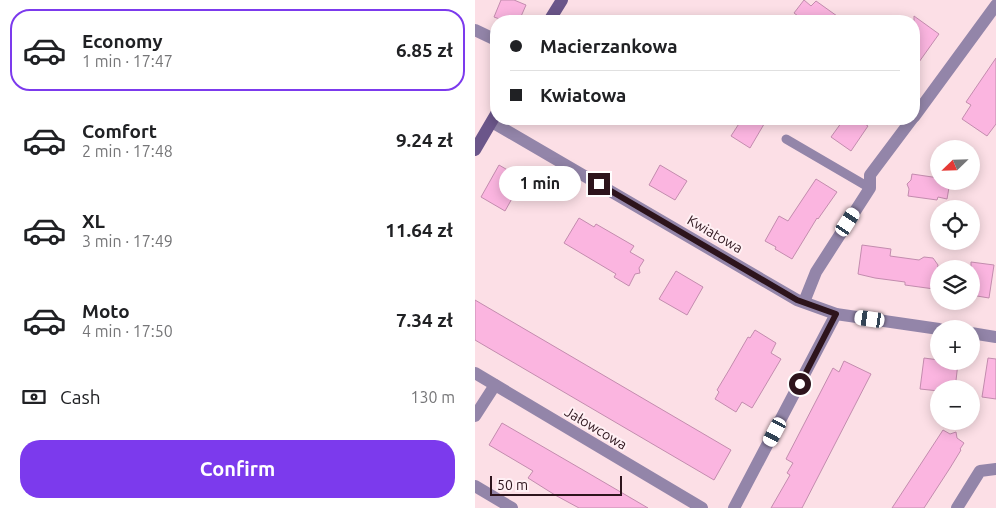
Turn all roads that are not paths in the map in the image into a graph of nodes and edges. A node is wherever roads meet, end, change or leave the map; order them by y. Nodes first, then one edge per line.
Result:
1 (561, 0) edge
2 (995, 10) edge
3 (552, 15) edge
4 (475, 30) edge
5 (490, 37) edge
6 (920, 109) edge
7 (490, 125) edge
8 (506, 125) edge
9 (908, 125) edge
10 (786, 139) dead end
11 (475, 150) edge
12 (870, 188) junction
13 (804, 302) junction
14 (836, 314) junction
15 (930, 328) edge
16 (980, 334) edge
17 (996, 337) edge
18 (475, 373) edge
19 (495, 385) junction
20 (475, 416) edge
21 (996, 469) edge
22 (475, 486) edge
23 (512, 508) edge
24 (702, 508) edge
25 (734, 508) edge
26 (957, 508) edge

1 - 3 street
2 - 6 street
4 - 5 street
7 - 11 street
8 - 13 street, Kwiatowa
9 - 12 street
10 - 12 lane
12 - 13 street
13 - 14 street, Kwiatowa
14 - 15 street, Kwiatowa
14 - 25 street
16 - 17 street
18 - 19 street, Jałowcowa
19 - 20 street
19 - 24 street, Jałowcowa
21 - 26 street
22 - 23 street

